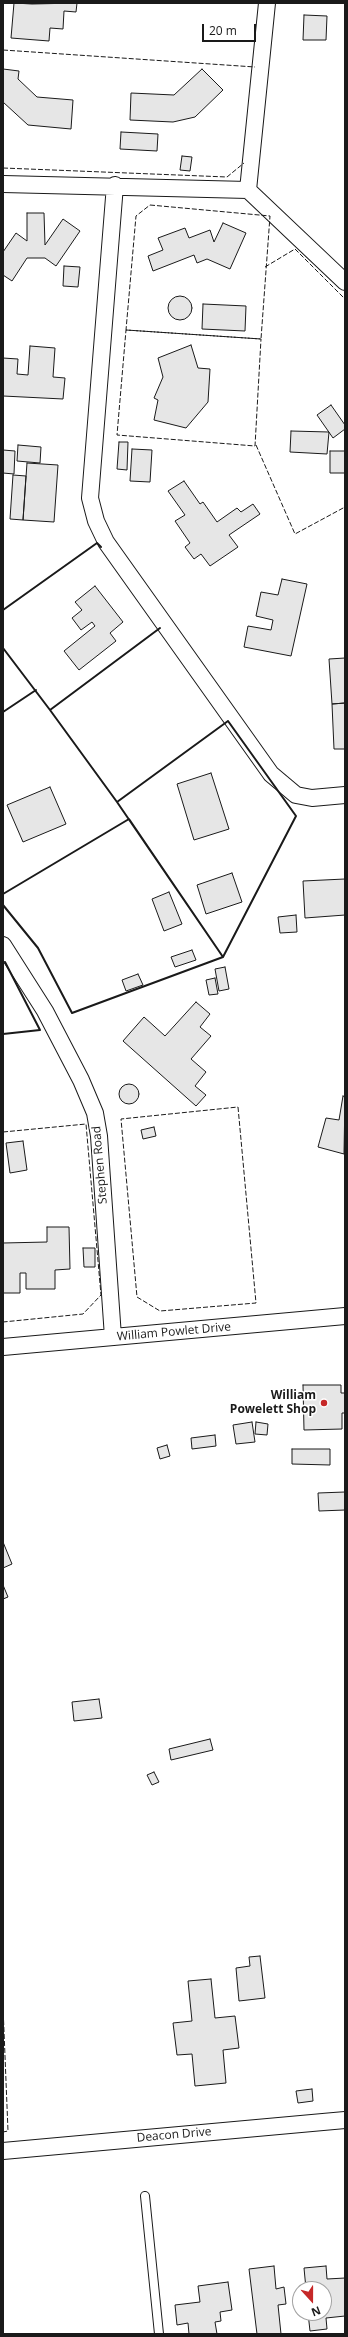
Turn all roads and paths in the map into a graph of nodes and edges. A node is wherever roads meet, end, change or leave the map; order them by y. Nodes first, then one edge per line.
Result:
1 (267, 3) edge
2 (3, 184) edge
3 (115, 186) junction
4 (248, 190) junction
5 (345, 282) edge
6 (345, 795) edge
7 (3, 945) edge
8 (345, 1316) edge
9 (113, 1337) junction
10 (3, 1347) edge
11 (345, 2120) edge
12 (3, 2151) edge
13 (145, 2196) dead end
14 (159, 2334) edge

1 - 4 street
2 - 3 street
3 - 4 street
3 - 6 street
4 - 5 street
7 - 9 street, Stephen Road
8 - 9 street, William Powlet Drive
9 - 10 street, William Powlet Drive
11 - 12 street, Deacon Drive
13 - 14 lane

